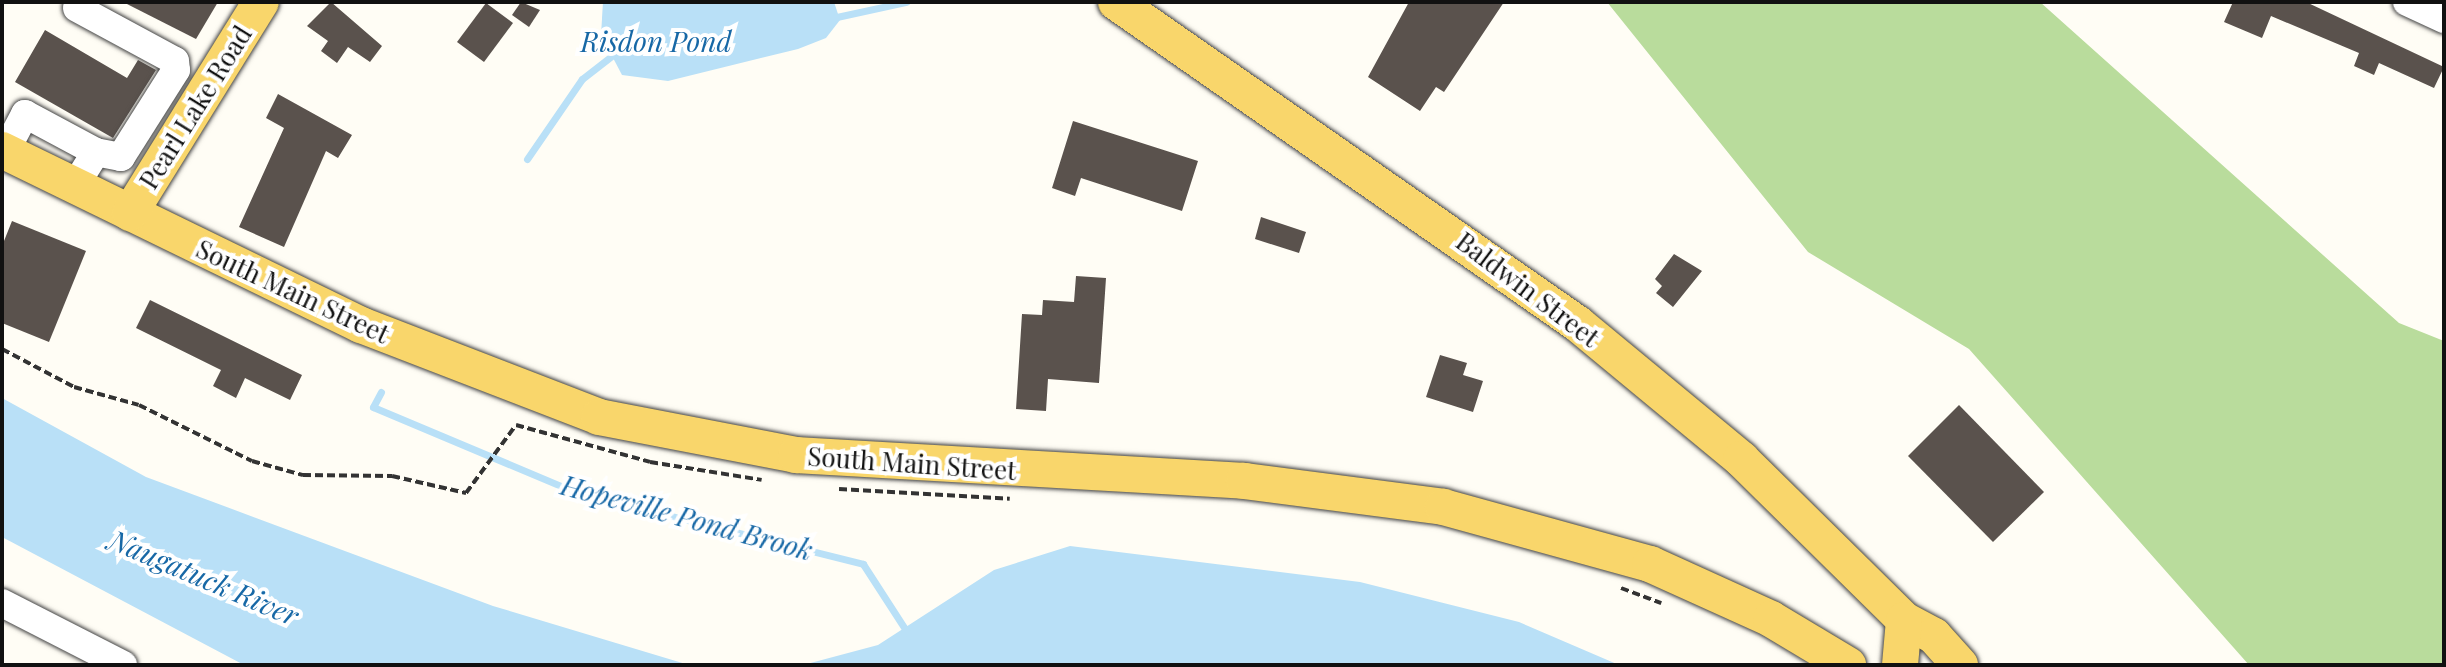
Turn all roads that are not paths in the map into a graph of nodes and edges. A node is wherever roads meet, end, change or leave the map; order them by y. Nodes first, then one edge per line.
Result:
1 (261, 2) edge
2 (1116, 2) edge
3 (2407, 2) edge
4 (77, 8) dead end
5 (2444, 19) edge
6 (4, 151) edge
7 (96, 152) junction
8 (75, 186) junction
9 (130, 213) junction
10 (2, 603) edge
11 (1904, 620) junction
12 (123, 665) edge
13 (1848, 665) edge
14 (1900, 665) edge
15 (1960, 665) edge

1 - 9 main road, Pearl Lake Road
2 - 11 main road, Baldwin Street
3 - 5 street
4 - 7 street
6 - 7 street
6 - 8 main road, South Main Street
7 - 8 street
8 - 9 main road, South Main Street
9 - 13 main road, South Main Street
10 - 12 street
11 - 14 main road
11 - 15 main road, Baldwin Street

